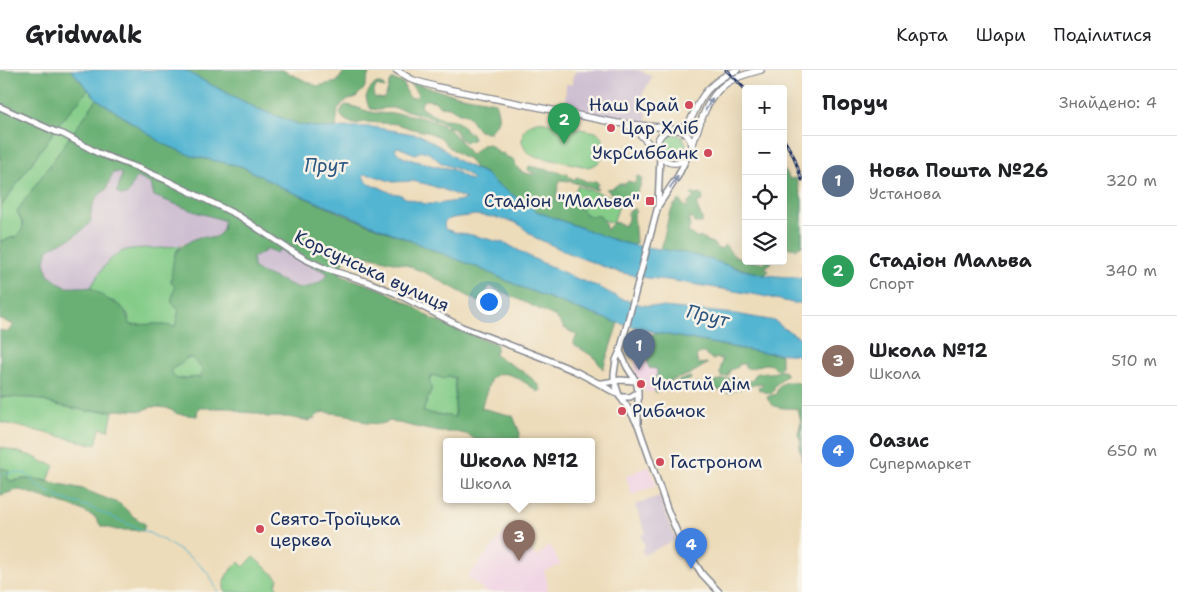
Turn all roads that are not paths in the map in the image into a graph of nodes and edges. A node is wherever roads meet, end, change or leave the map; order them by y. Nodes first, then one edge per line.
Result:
1 (396, 70) edge
2 (737, 70) edge
3 (761, 70) edge
4 (0, 107) edge
5 (628, 125) junction
6 (674, 130) junction
7 (689, 152) junction
8 (659, 155) junction
9 (658, 206) junction
10 (620, 351) junction
11 (614, 380) junction
12 (636, 381) junction
13 (596, 382) junction
14 (637, 393) junction
15 (619, 396) junction
16 (638, 425) junction
17 (719, 592) edge

1 - 5 highway
2 - 6 highway
7 -> 3 highway
4 - 13 main road, Корсунська вулиця
5 - 6 highway
5 - 8 highway
6 - 7 highway
6 - 8 highway
7 - 8 highway
9 -> 7 main road
8 - 9 main road
9 - 10 main road
10 - 11 main road
10 - 12 main road
11 - 12 main road
11 - 13 main road
11 - 15 main road
12 - 14 main road
13 - 15 main road, Корсунська вулиця
14 - 15 main road
14 - 16 main road
15 - 16 main road
16 - 17 main road

